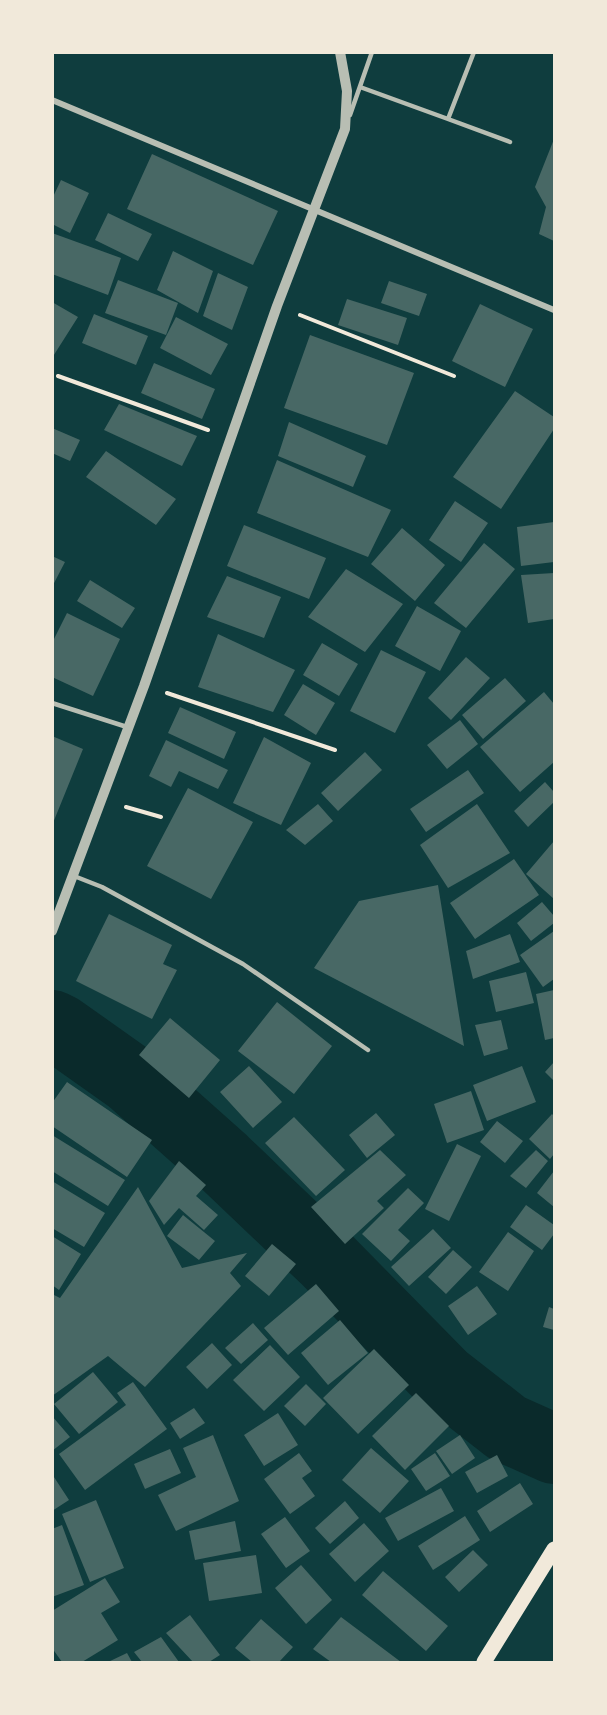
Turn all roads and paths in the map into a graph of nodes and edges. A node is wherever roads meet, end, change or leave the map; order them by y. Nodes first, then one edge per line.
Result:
1 (340, 52) edge
2 (372, 52) edge
3 (474, 52) edge
4 (360, 87) junction
5 (52, 100) edge
6 (448, 119) junction
7 (345, 129) junction
8 (510, 141) dead end
9 (313, 209) junction
10 (277, 306) junction
11 (555, 310) edge
12 (58, 376) dead end
13 (454, 376) dead end
14 (232, 437) junction
15 (144, 686) junction
16 (52, 703) edge
17 (128, 728) junction
18 (335, 750) dead end
19 (102, 798) junction
20 (161, 817) dead end
21 (74, 876) junction
22 (52, 931) edge
23 (368, 1050) dead end
24 (555, 1549) edge
25 (484, 1662) edge

1 - 7 street
2 - 4 lane
3 - 6 lane
4 - 6 lane
4 - 7 lane
5 - 9 street
6 - 8 lane
7 - 9 street
9 - 10 street
9 - 11 street
10 - 13 path
10 - 14 street
12 - 14 path
14 - 15 street
15 - 17 street
15 - 18 path
16 - 17 lane
17 - 19 street
19 - 20 path
19 - 21 street
21 - 22 street
21 - 23 lane
24 - 25 main road

